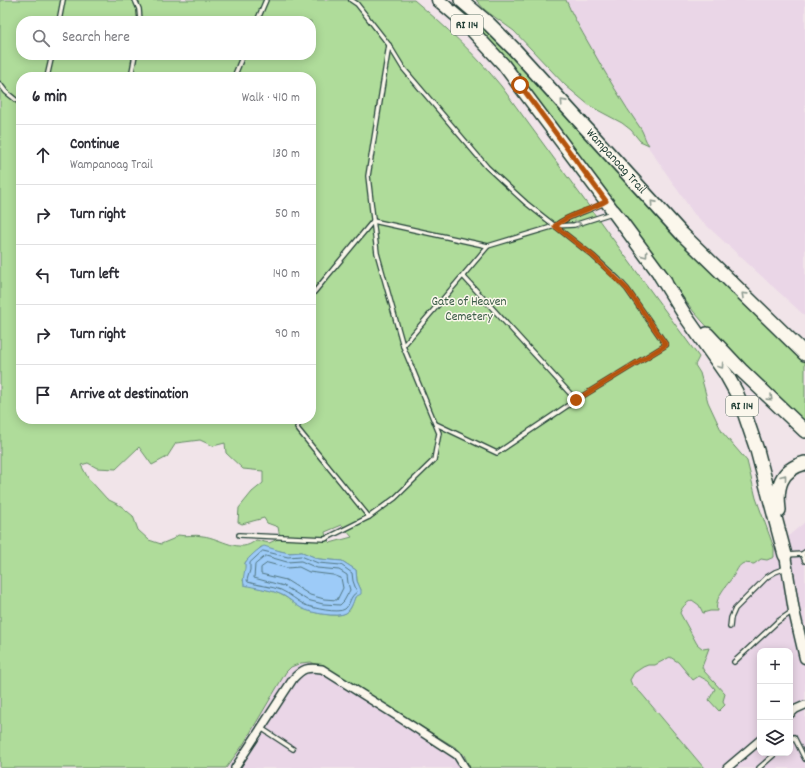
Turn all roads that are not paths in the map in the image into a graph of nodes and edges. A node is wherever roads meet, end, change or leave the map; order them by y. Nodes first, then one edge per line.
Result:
1 (63, 0) edge
2 (135, 0) edge
3 (266, 0) edge
4 (350, 0) edge
5 (438, 0) edge
6 (461, 0) edge
7 (60, 16) edge
8 (140, 16) edge
9 (259, 16) edge
10 (389, 45) junction
11 (51, 60) edge
12 (134, 60) edge
13 (241, 60) edge
14 (49, 72) edge
15 (132, 72) edge
16 (236, 72) edge
17 (0, 84) edge
18 (16, 100) edge
19 (606, 201) junction
20 (614, 212) junction
21 (373, 221) junction
22 (555, 226) junction
23 (488, 246) junction
24 (660, 275) junction
25 (463, 276) junction
26 (316, 290) edge
27 (773, 322) junction
28 (403, 346) junction
29 (805, 347) edge
30 (805, 354) edge
31 (576, 400) junction
32 (298, 424) edge
33 (436, 424) junction
34 (805, 432) edge
35 (805, 463) edge
36 (369, 517) junction
37 (240, 535) dead end
38 (804, 553) edge
39 (805, 561) edge
40 (786, 562) junction
41 (794, 611) junction
42 (730, 627) dead end
43 (805, 658) edge
44 (734, 662) dead end
45 (805, 705) edge
46 (793, 712) edge
47 (261, 728) junction
48 (793, 738) edge
49 (757, 742) edge
50 (293, 749) dead end
51 (773, 756) edge
52 (805, 759) edge
53 (236, 768) edge
54 (465, 768) edge
55 (726, 768) edge
56 (759, 768) edge

1 - 7 lane
2 - 8 lane
3 - 9 lane
4 - 10 lane
5 - 19 main road, Wampanoag Trail / RI 114
27 -> 6 highway, Wampanoag Trail / RI 114
10 - 21 lane
10 - 22 lane
11 - 14 lane
12 - 15 lane
13 - 16 lane
17 - 18 lane
19 - 20 main road, Wampanoag Trail / RI 114
19 - 22 lane
22 -> 20 lane
20 -> 24 highway, Wampanoag Trail / RI 114
21 - 23 lane
21 - 26 lane
21 - 28 lane
22 - 23 lane
22 - 31 lane
23 - 25 lane
24 -> 34 highway
24 -> 40 highway, RI 114
25 - 28 lane
25 - 31 lane
27 - 29 highway
27 - 30 highway, RI 114
28 - 33 lane
31 - 33 lane
32 - 36 lane
33 - 36 lane
40 -> 35 highway
36 - 37 lane
38 - 39 lane
38 - 40 lane
40 - 41 main road, RI 114
40 - 42 lane
41 - 43 main road, RI 114
41 - 44 lane
45 - 46 street
47 - 50 lane
47 - 53 street
47 - 54 street
48 - 52 lane
49 - 55 street
51 - 56 lane

